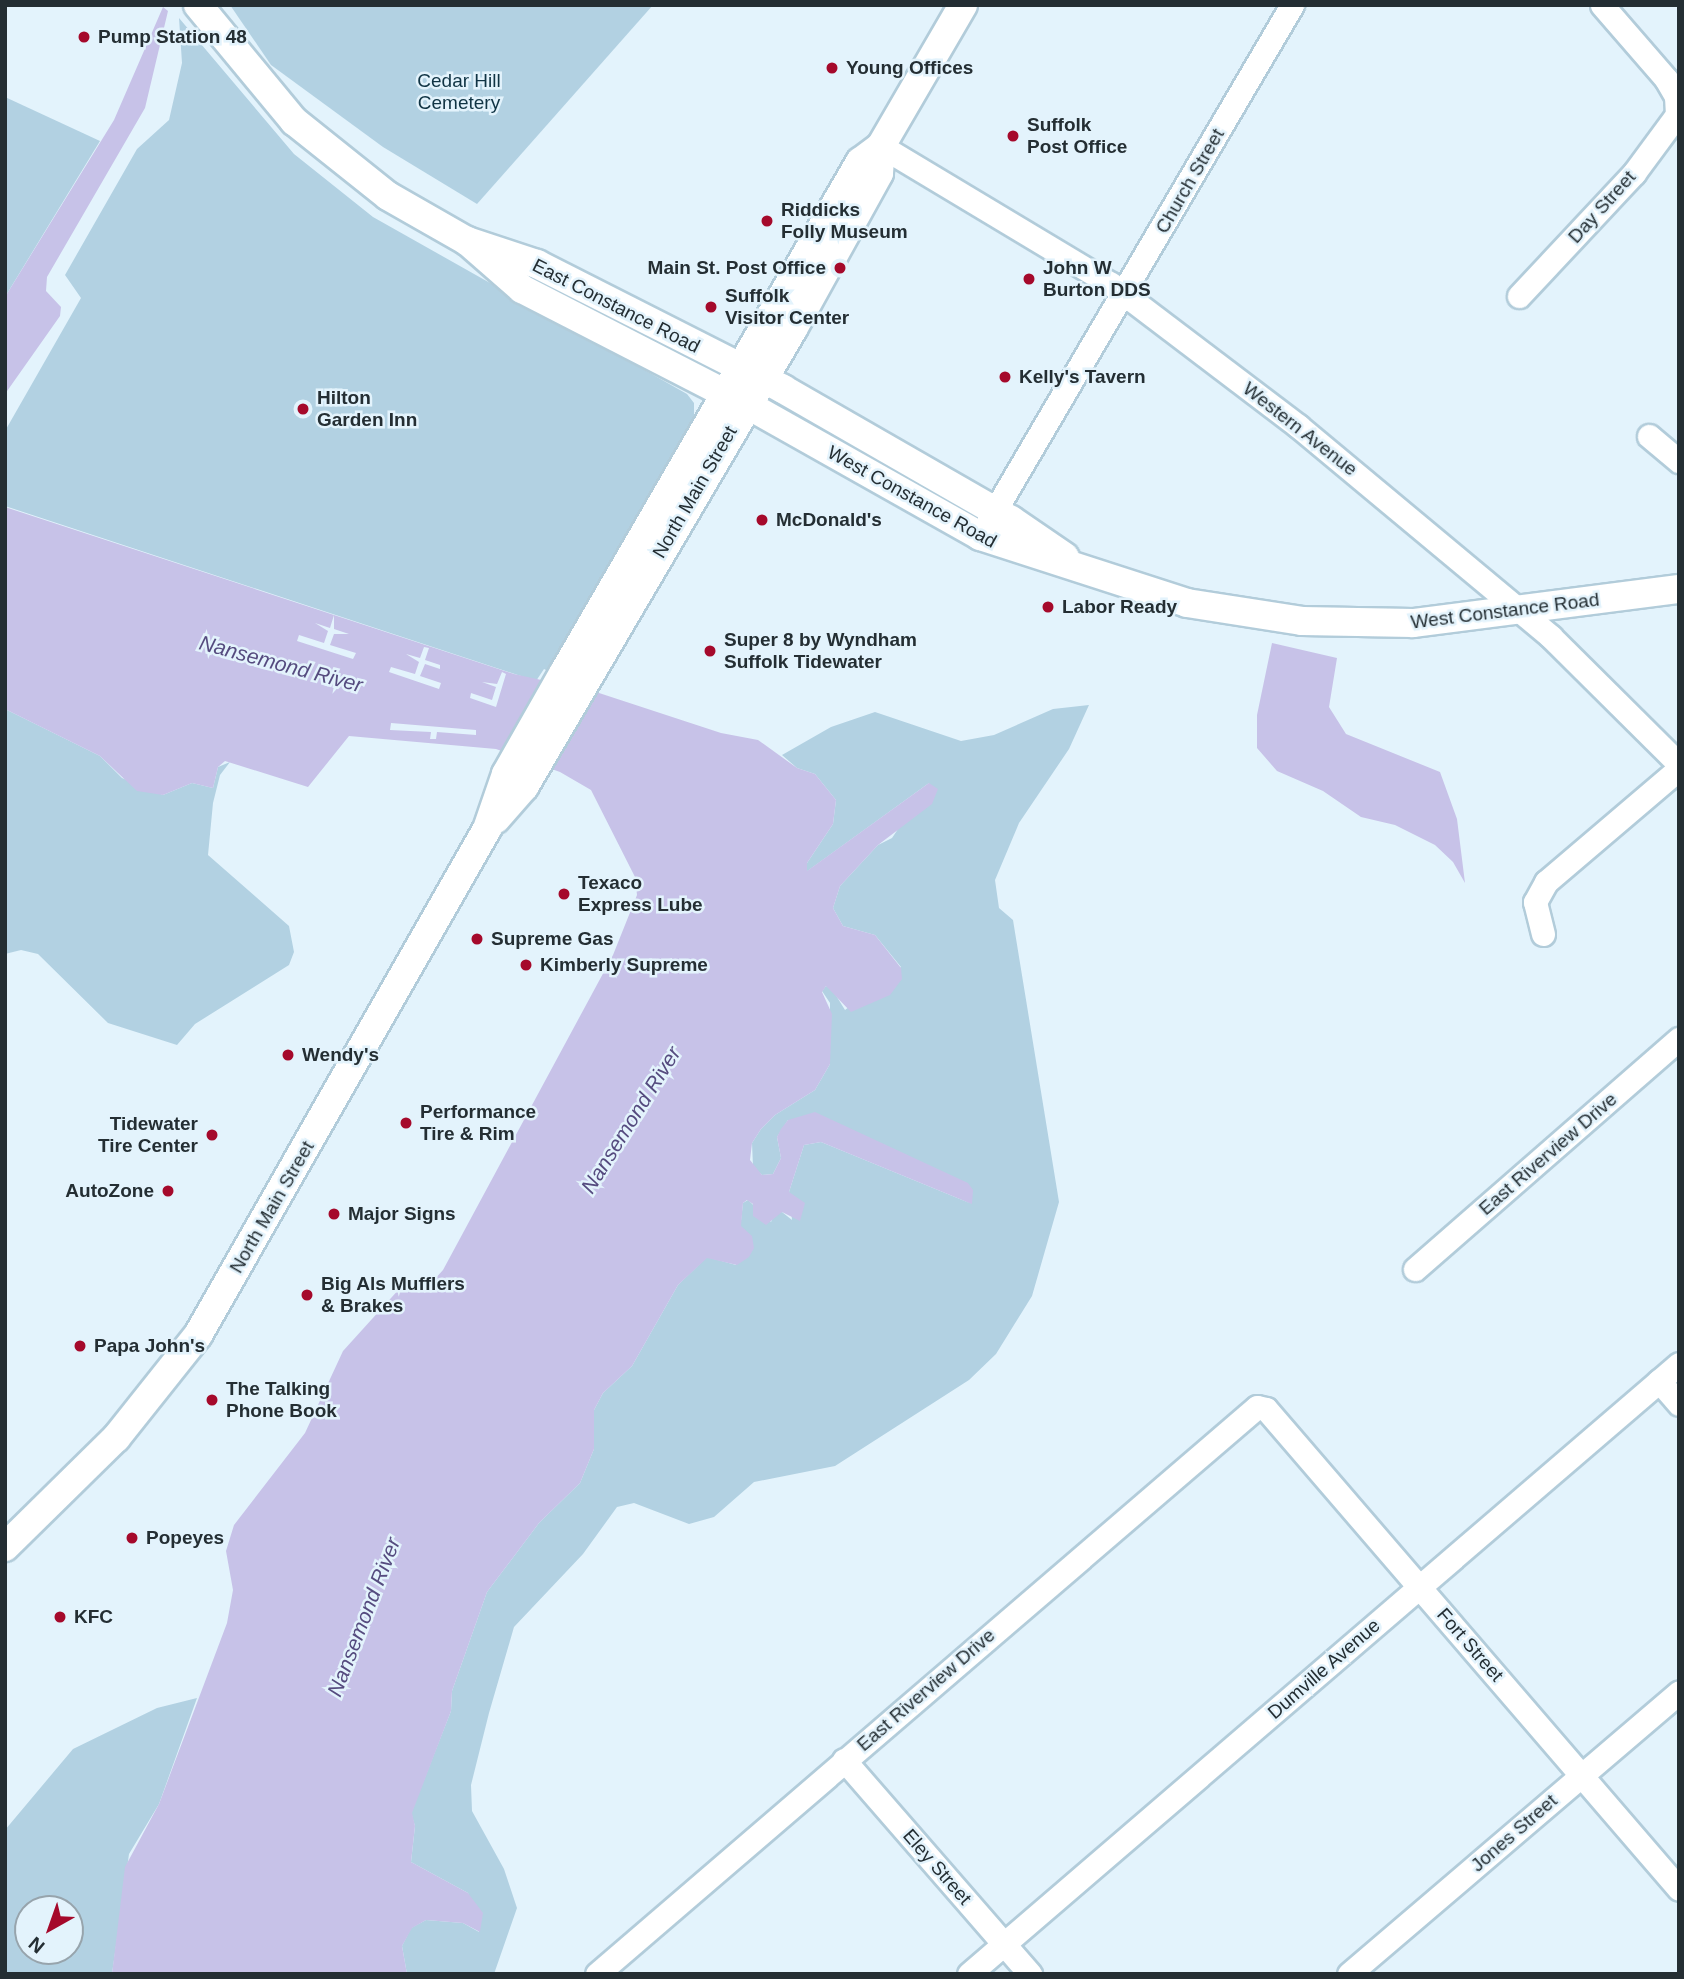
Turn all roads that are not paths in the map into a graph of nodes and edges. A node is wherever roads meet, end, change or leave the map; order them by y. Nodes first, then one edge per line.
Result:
1 (198, 5) edge
2 (963, 5) edge
3 (1293, 5) edge
4 (1602, 5) edge
5 (1678, 113) edge
6 (881, 146) junction
7 (467, 241) junction
8 (1124, 293) junction
9 (1519, 296) dead end
10 (751, 374) junction
11 (736, 399) junction
12 (1649, 436) dead end
13 (1679, 461) edge
14 (994, 510) junction
15 (981, 536) junction
16 (1085, 570) junction
17 (1679, 589) edge
18 (1521, 611) junction
19 (1679, 767) edge
20 (1543, 934) dead end
21 (1679, 1039) edge
22 (1415, 1269) dead end
23 (1679, 1364) edge
24 (1659, 1381) junction
25 (1679, 1404) edge
26 (1257, 1407) joint
27 (5, 1547) edge
28 (1420, 1587) junction
29 (1679, 1692) edge
30 (844, 1760) junction
31 (1582, 1775) junction
32 (1679, 1889) edge
33 (1004, 1943) junction
34 (597, 1974) edge
35 (968, 1974) edge
36 (1030, 1974) edge
37 (1349, 1974) edge

1 - 7 main road, East Constance Road
2 - 6 main road, North Main Street
3 - 8 street, Church Street
4 - 5 street
5 - 9 street, Day Street
6 - 8 street, Western Avenue
6 - 10 main road, North Main Street
7 - 10 main road, East Constance Road
7 - 11 main road, East Constance Road
8 - 14 street, Church Street
8 - 18 street, Western Avenue
10 - 11 main road, North Main Street
10 - 14 main road, West Constance Road
11 - 15 main road, West Constance Road
11 - 27 main road, North Main Street
12 - 13 street
14 - 15 street, Church Street
14 - 16 main road, West Constance Road
15 - 16 main road, West Constance Road
16 - 18 main road, West Constance Road
17 - 18 main road, West Constance Road
18 - 19 street, Western Avenue
19 - 20 street
21 - 22 street, East Riverview Drive
23 - 24 street, Dumville Avenue
24 - 25 street
24 - 28 street, Dumville Avenue
26 - 28 street, Fort Street
26 - 30 street, East Riverview Drive
28 - 31 street, Fort Street
28 - 33 street, Dumville Avenue
29 - 31 street, Jones Street
30 - 33 street, Eley Street
30 - 34 street, East Riverview Drive
31 - 32 street, Fort Street
31 - 37 street, Jones Street
33 - 35 street, Dumville Avenue
33 - 36 street, Eley Street

